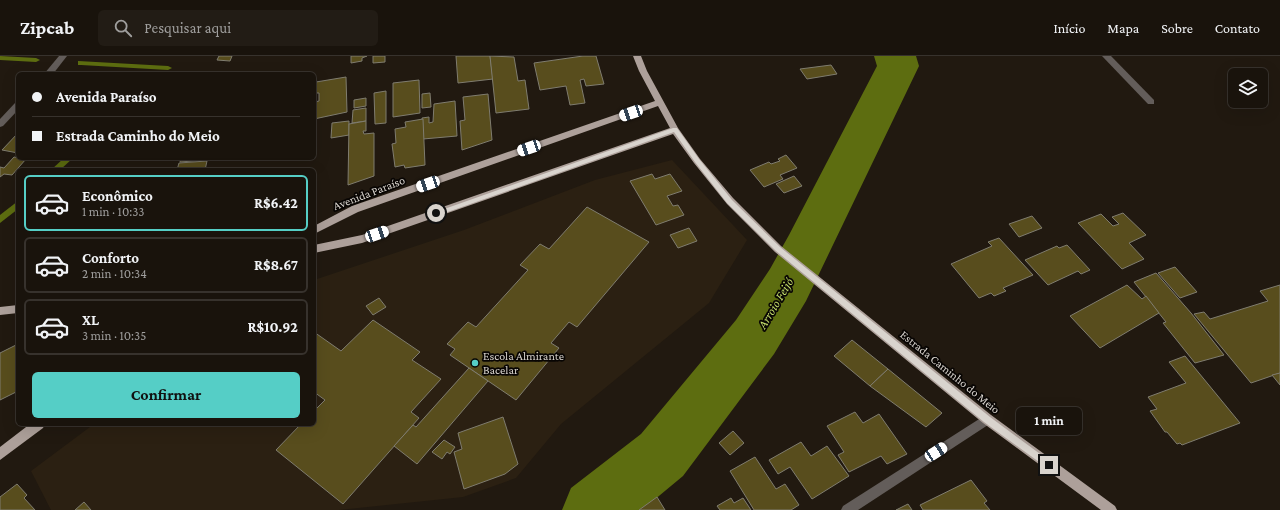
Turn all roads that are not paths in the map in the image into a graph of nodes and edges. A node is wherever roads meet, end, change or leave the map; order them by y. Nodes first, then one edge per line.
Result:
1 (63, 56) edge
2 (637, 56) edge
3 (1106, 56) edge
4 (50, 72) edge
5 (660, 102) junction
6 (1151, 102) dead end
7 (16, 107) edge
8 (0, 124) edge
9 (675, 130) junction
10 (316, 229) edge
11 (316, 249) edge
12 (16, 309) edge
13 (0, 311) edge
14 (987, 420) junction
15 (35, 426) edge
16 (0, 454) edge
17 (847, 510) edge
18 (1111, 510) edge

1 - 4 street
2 - 5 main road, Estrada Caminho do Meio
3 - 6 street
5 - 9 main road, Estrada Caminho do Meio
5 - 10 main road, Avenida Paraíso
7 - 8 street
9 - 11 main road
9 - 14 main road, Estrada Caminho do Meio
12 - 13 main road
14 - 17 street
14 - 18 main road, Estrada Caminho do Meio
15 - 16 main road

